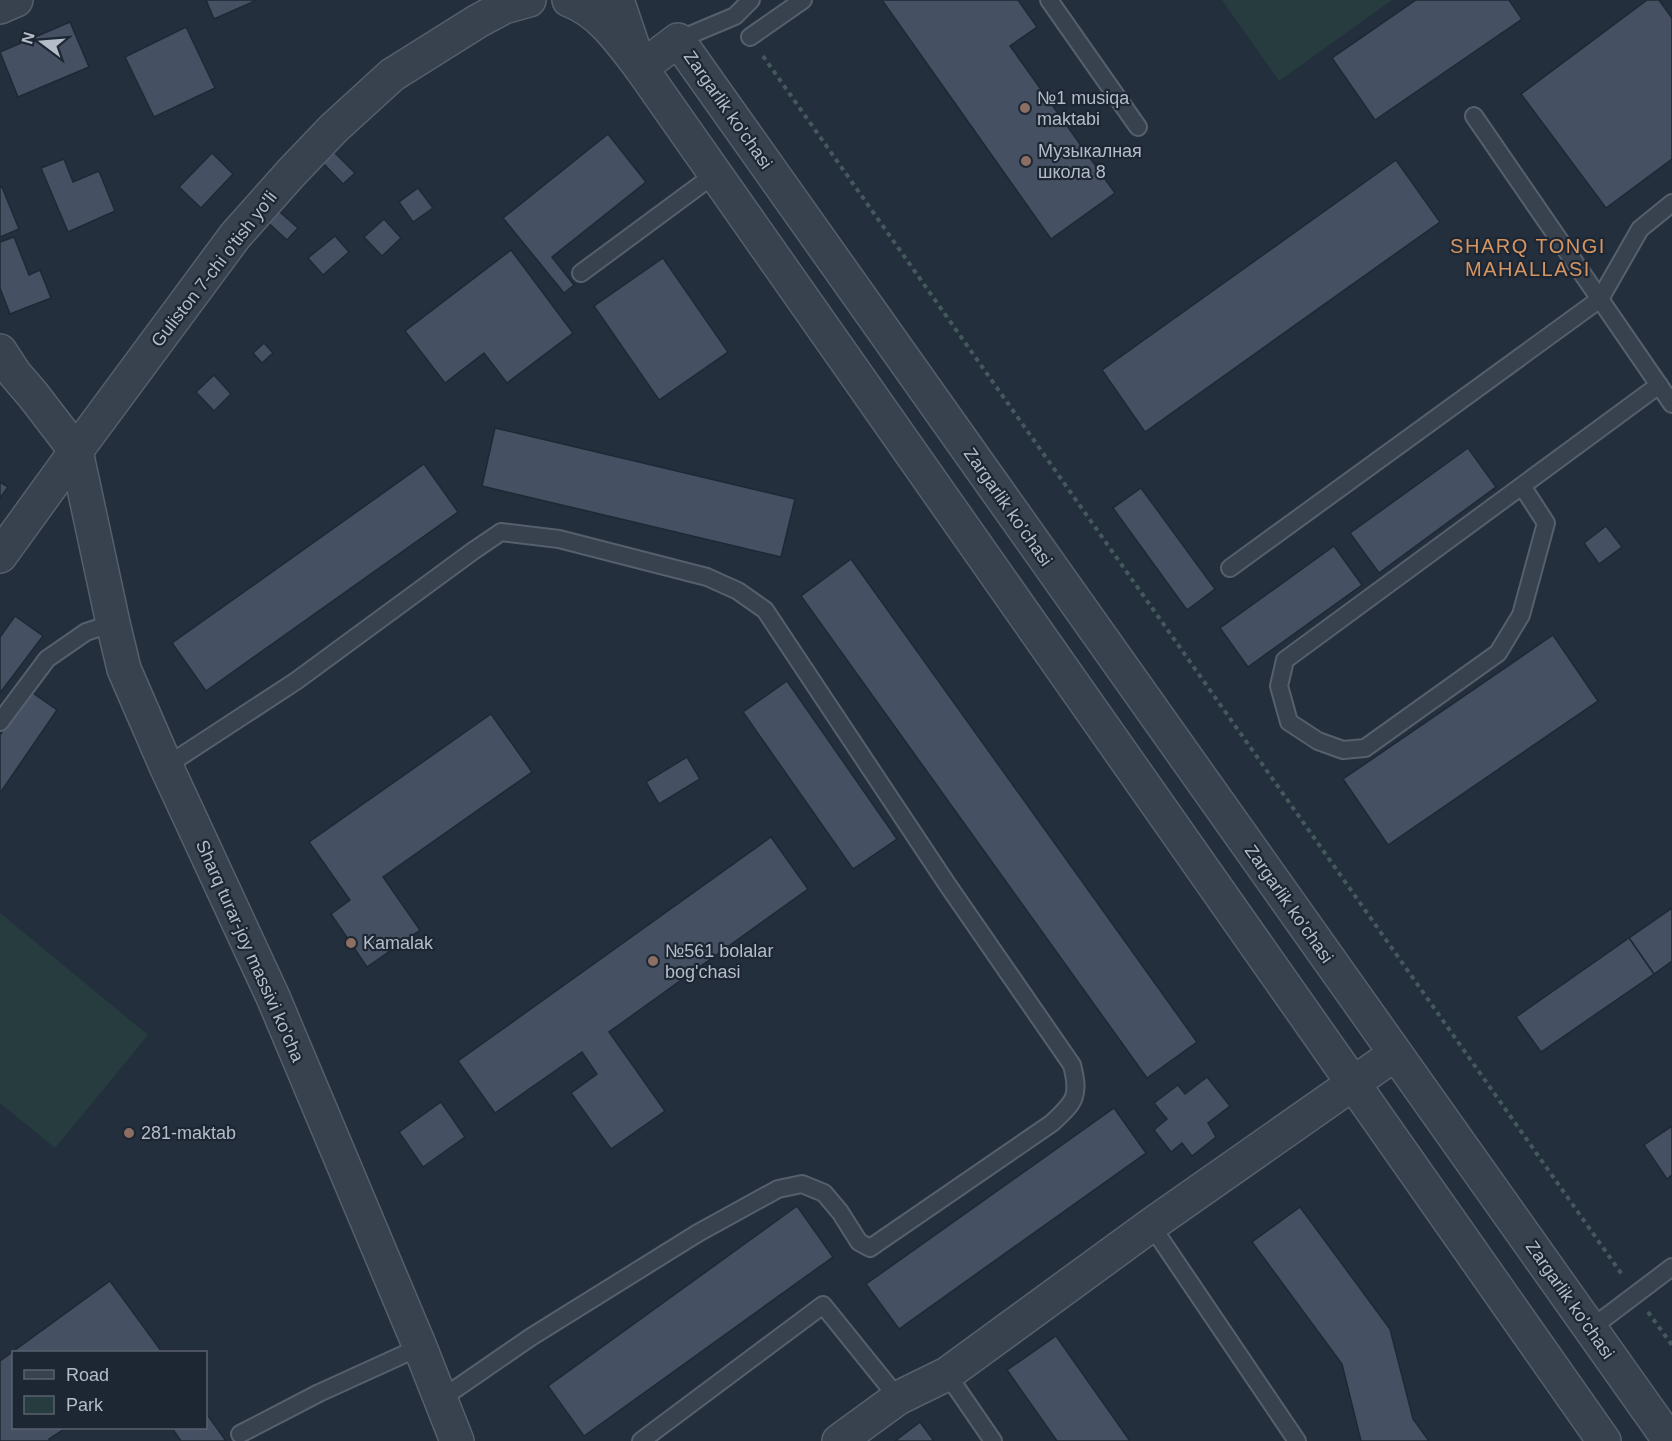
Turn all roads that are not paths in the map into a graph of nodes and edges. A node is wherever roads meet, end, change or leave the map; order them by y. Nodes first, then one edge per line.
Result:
1 (16, 0) edge
2 (569, 0) edge
3 (617, 0) edge
4 (752, 0) edge
5 (803, 0) edge
6 (1049, 0) edge
7 (515, 2) edge
8 (0, 7) edge
9 (750, 37) road end
10 (678, 40) junction
11 (641, 68) junction
12 (1474, 116) dead end
13 (1138, 127) dead end
14 (715, 174) junction
15 (1672, 203) edge
16 (581, 273) dead end
17 (1600, 299) junction
18 (0, 352) edge
19 (1659, 385) junction
20 (1672, 404) edge
21 (76, 451) junction
22 (1522, 486) junction
23 (0, 556) edge
24 (1230, 568) dead end
25 (113, 623) junction
26 (0, 722) edge
27 (166, 766) junction
28 (1395, 1054) junction
29 (1353, 1084) junction
30 (1151, 1225) junction
31 (1672, 1267) edge
32 (1590, 1329) junction
33 (420, 1347) junction
34 (946, 1374) junction
35 (898, 1398) junction
36 (441, 1399) junction
37 (240, 1434) dead end
38 (457, 1441) edge
39 (641, 1441) edge
40 (839, 1441) edge
41 (993, 1441) edge
42 (1297, 1441) edge
43 (1604, 1441) edge
44 (1670, 1441) edge

1 - 8 street
2 - 11 street
3 - 11 street
4 - 10 lane
5 - 9 lane
6 - 13 lane
7 - 21 street, Guliston 7-chi o'tish yo'li
10 - 11 street, Zargarlik ko'chasi
10 - 28 street, Zargarlik ko'chasi
11 - 14 street
12 - 17 lane
14 - 16 lane
14 - 29 street
15 - 17 lane
17 - 19 lane
17 - 24 lane
18 - 21 street
19 - 20 lane
19 - 22 lane
21 - 23 street, Guliston 7-chi o'tish yo'li
21 - 25 street, Sharq turar-joy massivi ko'cha
22 - 22 lane
25 - 26 lane
25 - 27 street, Sharq turar-joy massivi ko'cha
27 - 33 street, Sharq turar-joy massivi ko'cha
27 - 36 lane
28 - 29 street
28 - 32 street, Zargarlik ko'chasi
29 - 30 street
29 - 43 street
30 - 34 street
30 - 42 lane
31 - 32 lane
32 - 44 street, Zargarlik ko'chasi
33 - 36 street, Sharq turar-joy massivi ko'cha
33 - 37 lane
34 - 35 street
34 - 41 lane
35 - 39 lane
35 - 40 street
36 - 38 street, Sharq turar-joy massivi ko'cha

